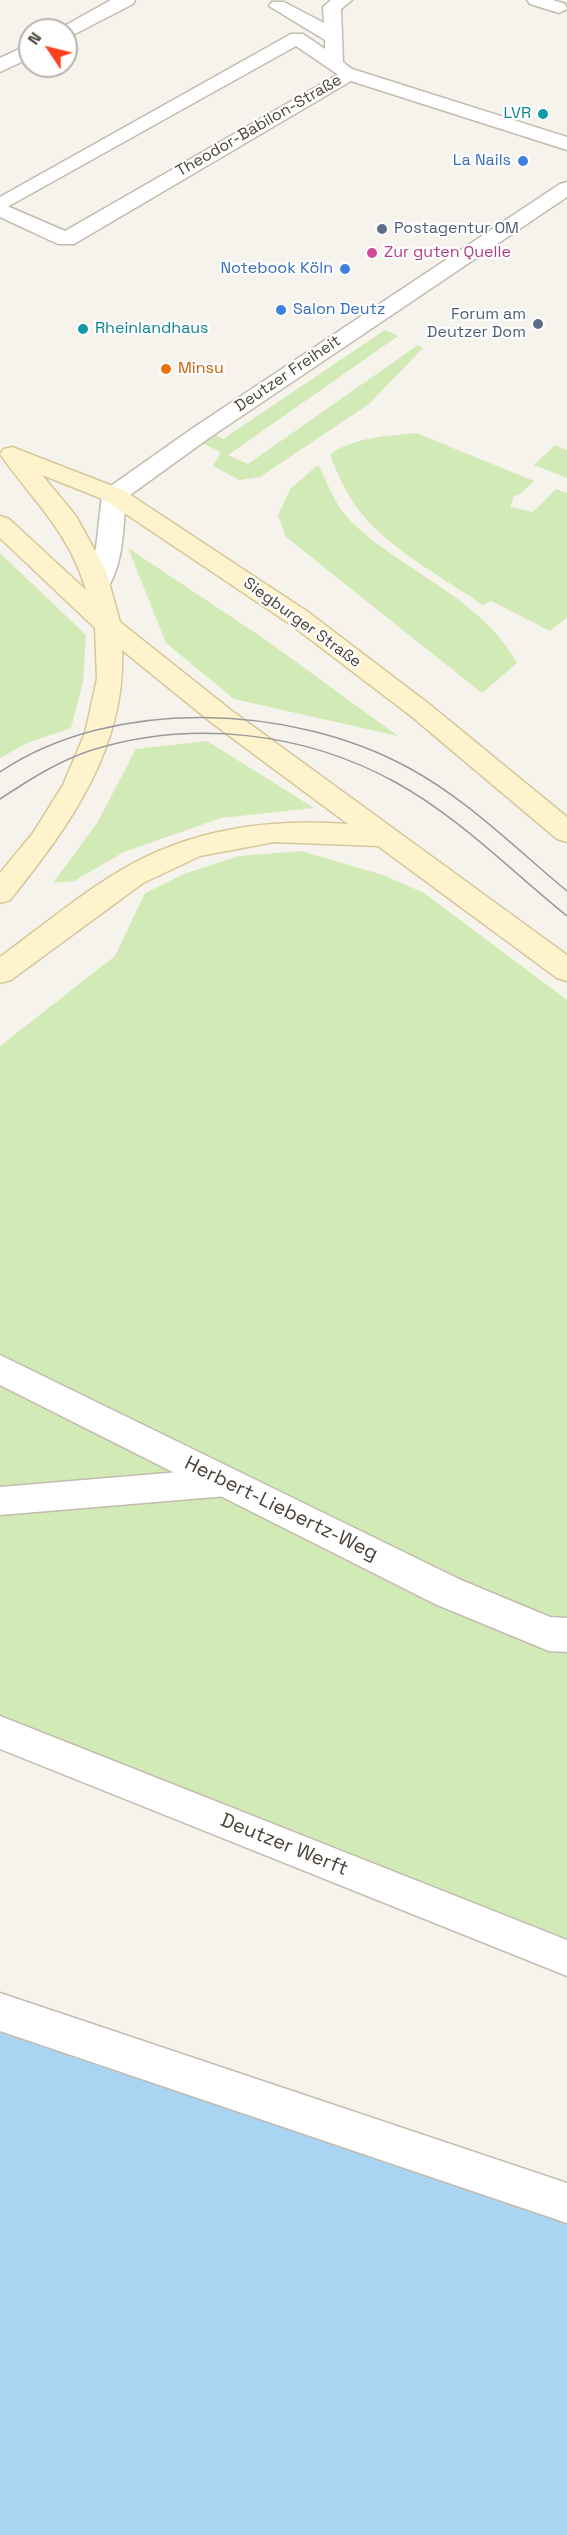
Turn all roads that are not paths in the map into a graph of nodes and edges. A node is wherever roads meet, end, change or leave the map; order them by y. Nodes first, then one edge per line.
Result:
1 (126, 0) edge
2 (343, 0) edge
3 (536, 0) edge
4 (278, 6) dead end
5 (559, 8) dead end
6 (78, 25) edge
7 (334, 38) junction
8 (18, 56) edge
9 (0, 66) edge
10 (342, 69) junction
11 (567, 144) edge
12 (567, 188) edge
13 (0, 207) edge
14 (6, 450) edge
15 (114, 495) junction
16 (0, 524) edge
17 (99, 581) junction
18 (110, 627) junction
19 (567, 832) edge
20 (381, 836) junction
21 (0, 893) edge
22 (567, 970) edge
23 (0, 972) edge
24 (0, 1369) edge
25 (227, 1482) junction
26 (0, 1501) edge
27 (567, 1635) edge
28 (0, 1731) edge
29 (567, 1958) edge
30 (0, 2012) edge
31 (567, 2203) edge

1 - 6 street
2 - 7 lane
3 - 5 lane
4 - 7 lane
7 - 10 lane
8 - 9 street
10 - 11 street, Theodor-Babilon-Straße
10 - 13 lane
10 - 13 street, Theodor-Babilon-Straße
12 - 15 street, Deutzer Freiheit
14 - 15 main road, Siegburger Straße
14 - 17 main road
15 - 17 street
15 - 19 main road, Siegburger Straße
16 - 18 main road
17 - 18 main road
18 - 20 main road
18 - 21 main road
20 - 22 main road
20 - 23 main road
24 - 25 street, Herbert-Liebertz-Weg
25 - 26 lane
25 - 27 street, Herbert-Liebertz-Weg
28 - 29 lane, Deutzer Werft
30 - 31 lane

